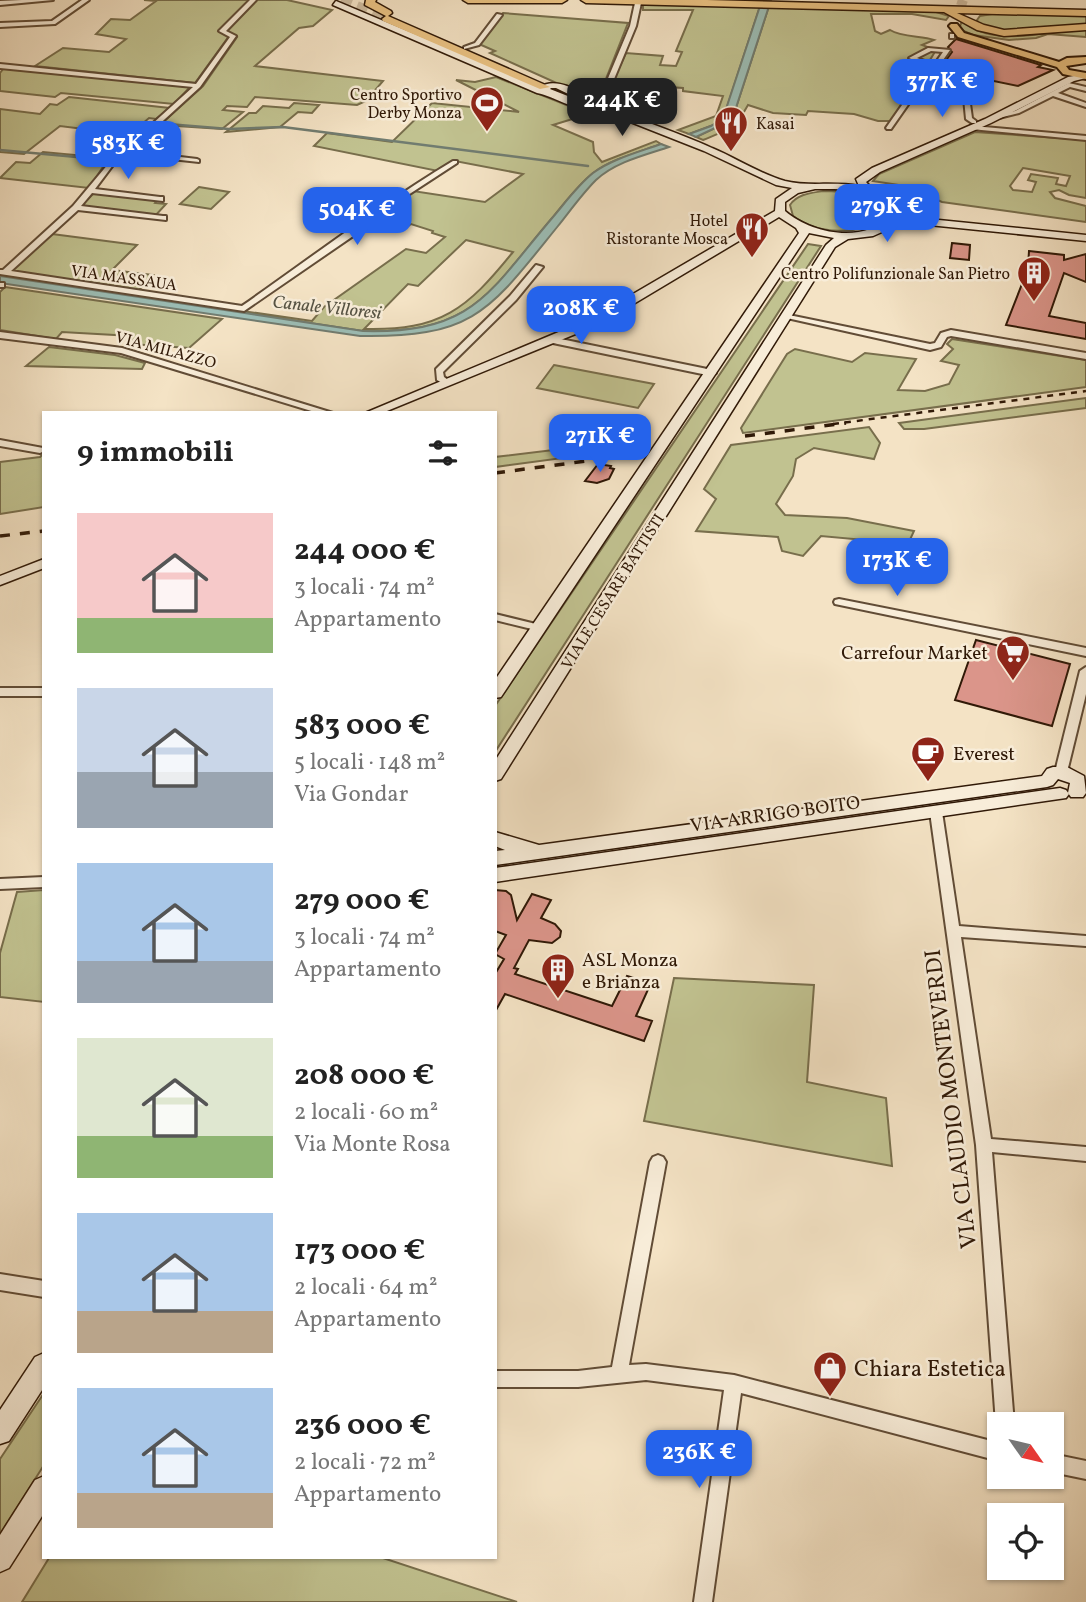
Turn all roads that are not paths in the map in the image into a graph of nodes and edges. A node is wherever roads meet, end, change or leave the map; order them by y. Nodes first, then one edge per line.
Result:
1 (50, 0) edge
2 (86, 0) edge
3 (253, 0) edge
4 (362, 0) edge
5 (371, 0) tunnel mouth
6 (468, 0) edge
7 (562, 0) edge
8 (586, 0) edge
9 (1023, 0) edge
10 (1042, 0) edge
11 (326, 2) dead end
12 (638, 2) dead end
13 (821, 2) edge
14 (954, 2) junction
15 (0, 3) edge
16 (336, 3) junction
17 (1086, 10) edge
18 (499, 15) dead end
19 (387, 16) junction
20 (974, 23) junction
21 (0, 25) edge
22 (1086, 27) edge
23 (952, 36) junction
24 (466, 48) junction
25 (1086, 58) edge
26 (1066, 64) junction
27 (1, 67) edge
28 (927, 74) junction
29 (1086, 76) edge
30 (198, 86) junction
31 (549, 88) junction
32 (965, 89) dead end
33 (1086, 89) edge
34 (1052, 93) junction
35 (1042, 99) junction
36 (1067, 100) junction
37 (1086, 105) edge
38 (597, 107) junction
39 (999, 116) junction
40 (974, 125) junction
41 (889, 128) dead end
42 (1086, 138) edge
43 (124, 152) junction
44 (197, 161) dead end
45 (454, 162) dead end
46 (839, 186) junction
47 (806, 188) junction
48 (92, 191) junction
49 (868, 191) junction
50 (785, 196) junction
51 (160, 200) dead end
52 (76, 208) junction
53 (894, 208) junction
54 (780, 212) junction
55 (163, 218) dead end
56 (763, 222) junction
57 (889, 225) junction
58 (799, 227) junction
59 (1086, 231) edge
60 (846, 235) junction
61 (1086, 238) edge
62 (538, 267) dead end
63 (2, 273) edge
64 (787, 316) junction
65 (0, 335) edge
66 (551, 340) junction
67 (1086, 356) edge
68 (712, 373) junction
69 (447, 382) junction
70 (280, 398) junction
71 (284, 411) edge
72 (314, 411) edge
73 (376, 411) edge
74 (0, 443) edge
75 (40, 450) dead end
76 (42, 565) edge
77 (0, 581) edge
78 (839, 602) dead end
79 (497, 617) edge
80 (540, 628) junction
81 (1086, 652) edge
82 (1086, 671) edge
83 (497, 691) edge
84 (0, 692) edge
85 (42, 692) edge
86 (497, 772) edge
87 (1070, 783) edge
88 (936, 811) junction
89 (497, 839) edge
90 (562, 848) junction
91 (497, 858) edge
92 (497, 874) edge
93 (42, 882) edge
94 (0, 884) edge
95 (953, 931) junction
96 (1086, 942) edge
97 (984, 1145) junction
98 (1086, 1154) edge
99 (658, 1163) dead end
100 (0, 1282) edge
101 (42, 1289) edge
102 (42, 1368) edge
103 (619, 1375) junction
104 (497, 1379) edge
105 (734, 1383) junction
106 (1005, 1412) edge
107 (0, 1432) edge
108 (987, 1449) edge
109 (1064, 1465) edge
110 (1086, 1470) edge
111 (42, 1492) edge
112 (0, 1559) edge
113 (703, 1602) edge

1 - 15 street
2 - 21 street
3 - 30 street
4 - 16 main road
4 - 19 main road
5 - 19 highway
6 - 7 highway
8 - 13 highway
9 - 14 highway
10 - 17 highway
11 - 16 main road
12 - 38 street
13 - 14 highway
13 - 17 highway
13 - 20 highway
14 - 17 highway
16 - 31 main road
17 - 20 highway
18 - 24 street
19 - 24 main road
19 - 31 highway
20 - 22 highway
23 - 26 main road
23 - 28 street
23 - 28 street
24 - 31 main road
25 - 26 main road
26 - 29 main road
26 - 40 main road
27 - 30 street
28 - 41 street
29 - 39 main road
30 - 43 street
31 - 38 main road
32 - 40 street
33 - 34 street
34 - 35 street
34 - 36 street
35 - 36 street
35 - 39 street
36 - 37 street
38 - 47 main road
38 - 50 main road
39 - 40 main road
40 - 42 street
40 - 46 main road
40 - 49 main road
43 - 44 street
43 - 48 street
45 - 63 street, VIA MASSAUA
46 - 47 main road
46 - 49 main road
47 - 50 main road
48 - 51 street
48 - 52 street
49 - 53 main road
50 - 54 main road
52 - 55 street
52 - 63 street
53 - 57 main road
53 - 59 main road
54 - 56 main road
54 - 58 main road
56 - 58 main road
56 - 66 main road
57 - 60 main road
57 - 61 main road
58 - 60 main road
58 - 68 main road, VIALE CESARE BATTISTI
60 - 64 main road, VIALE CESARE BATTISTI
62 - 69 street
64 - 67 street
64 - 86 main road, VIALE CESARE BATTISTI
65 - 70 street, VIA MILAZZO
66 - 68 street
66 - 69 main road
68 - 80 main road, VIALE CESARE BATTISTI
69 - 73 main road
70 - 71 street
70 - 72 street, VIA MILAZZO
74 - 75 street
76 - 77 main road
78 - 81 street
79 - 80 street
80 - 83 main road, VIALE CESARE BATTISTI
82 - 87 street
84 - 85 street
87 - 88 main road, VIA ARRIGO BOITO
87 - 90 main road, VIA ARRIGO BOITO
88 - 92 main road, VIA ARRIGO BOITO
88 - 95 street, VIA CLAUDIO MONTEVERDI
89 - 90 main road
90 - 91 main road, VIA ARRIGO BOITO
93 - 94 street
95 - 96 street
95 - 97 street, VIA CLAUDIO MONTEVERDI
97 - 98 street
97 - 106 street, VIA CLAUDIO MONTEVERDI
99 - 103 street
100 - 101 street
102 - 107 main road
103 - 104 street
103 - 105 street
105 - 108 street
105 - 113 street
109 - 110 street
111 - 112 main road

